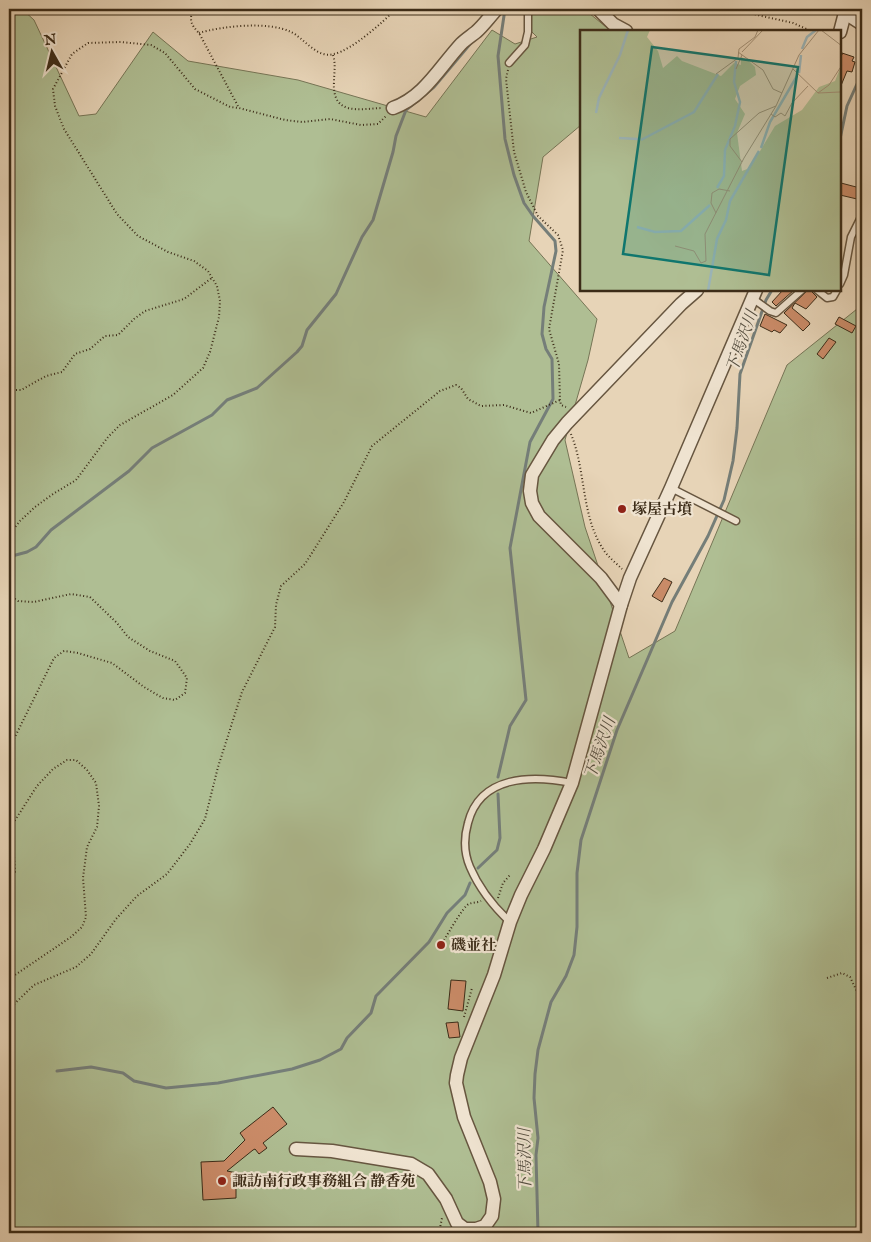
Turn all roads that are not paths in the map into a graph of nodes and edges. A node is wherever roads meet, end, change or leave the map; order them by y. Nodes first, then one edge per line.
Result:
1 (497, 9) edge
2 (528, 9) edge
3 (598, 9) edge
4 (846, 11) edge
5 (862, 24) edge
6 (624, 30) edge
7 (841, 30) edge
8 (510, 63) road end
9 (393, 108) road end
10 (862, 215) edge
11 (841, 282) edge
12 (696, 291) edge
13 (801, 291) edge
14 (818, 291) edge
15 (836, 291) edge
16 (755, 297) edge
17 (671, 488) junction
18 (736, 521) dead end
19 (621, 605) junction
20 (572, 783) junction
21 (510, 922) junction
22 (296, 1149) dead end

1 - 9 street
2 - 8 lane
3 - 6 street
4 - 5 street
4 - 7 street
10 - 11 lane
12 - 19 street
13 - 16 lane
14 - 15 lane
16 - 17 street
17 - 18 lane
17 - 19 street
19 - 20 street
20 - 21 street
20 - 21 lane
21 - 22 street

